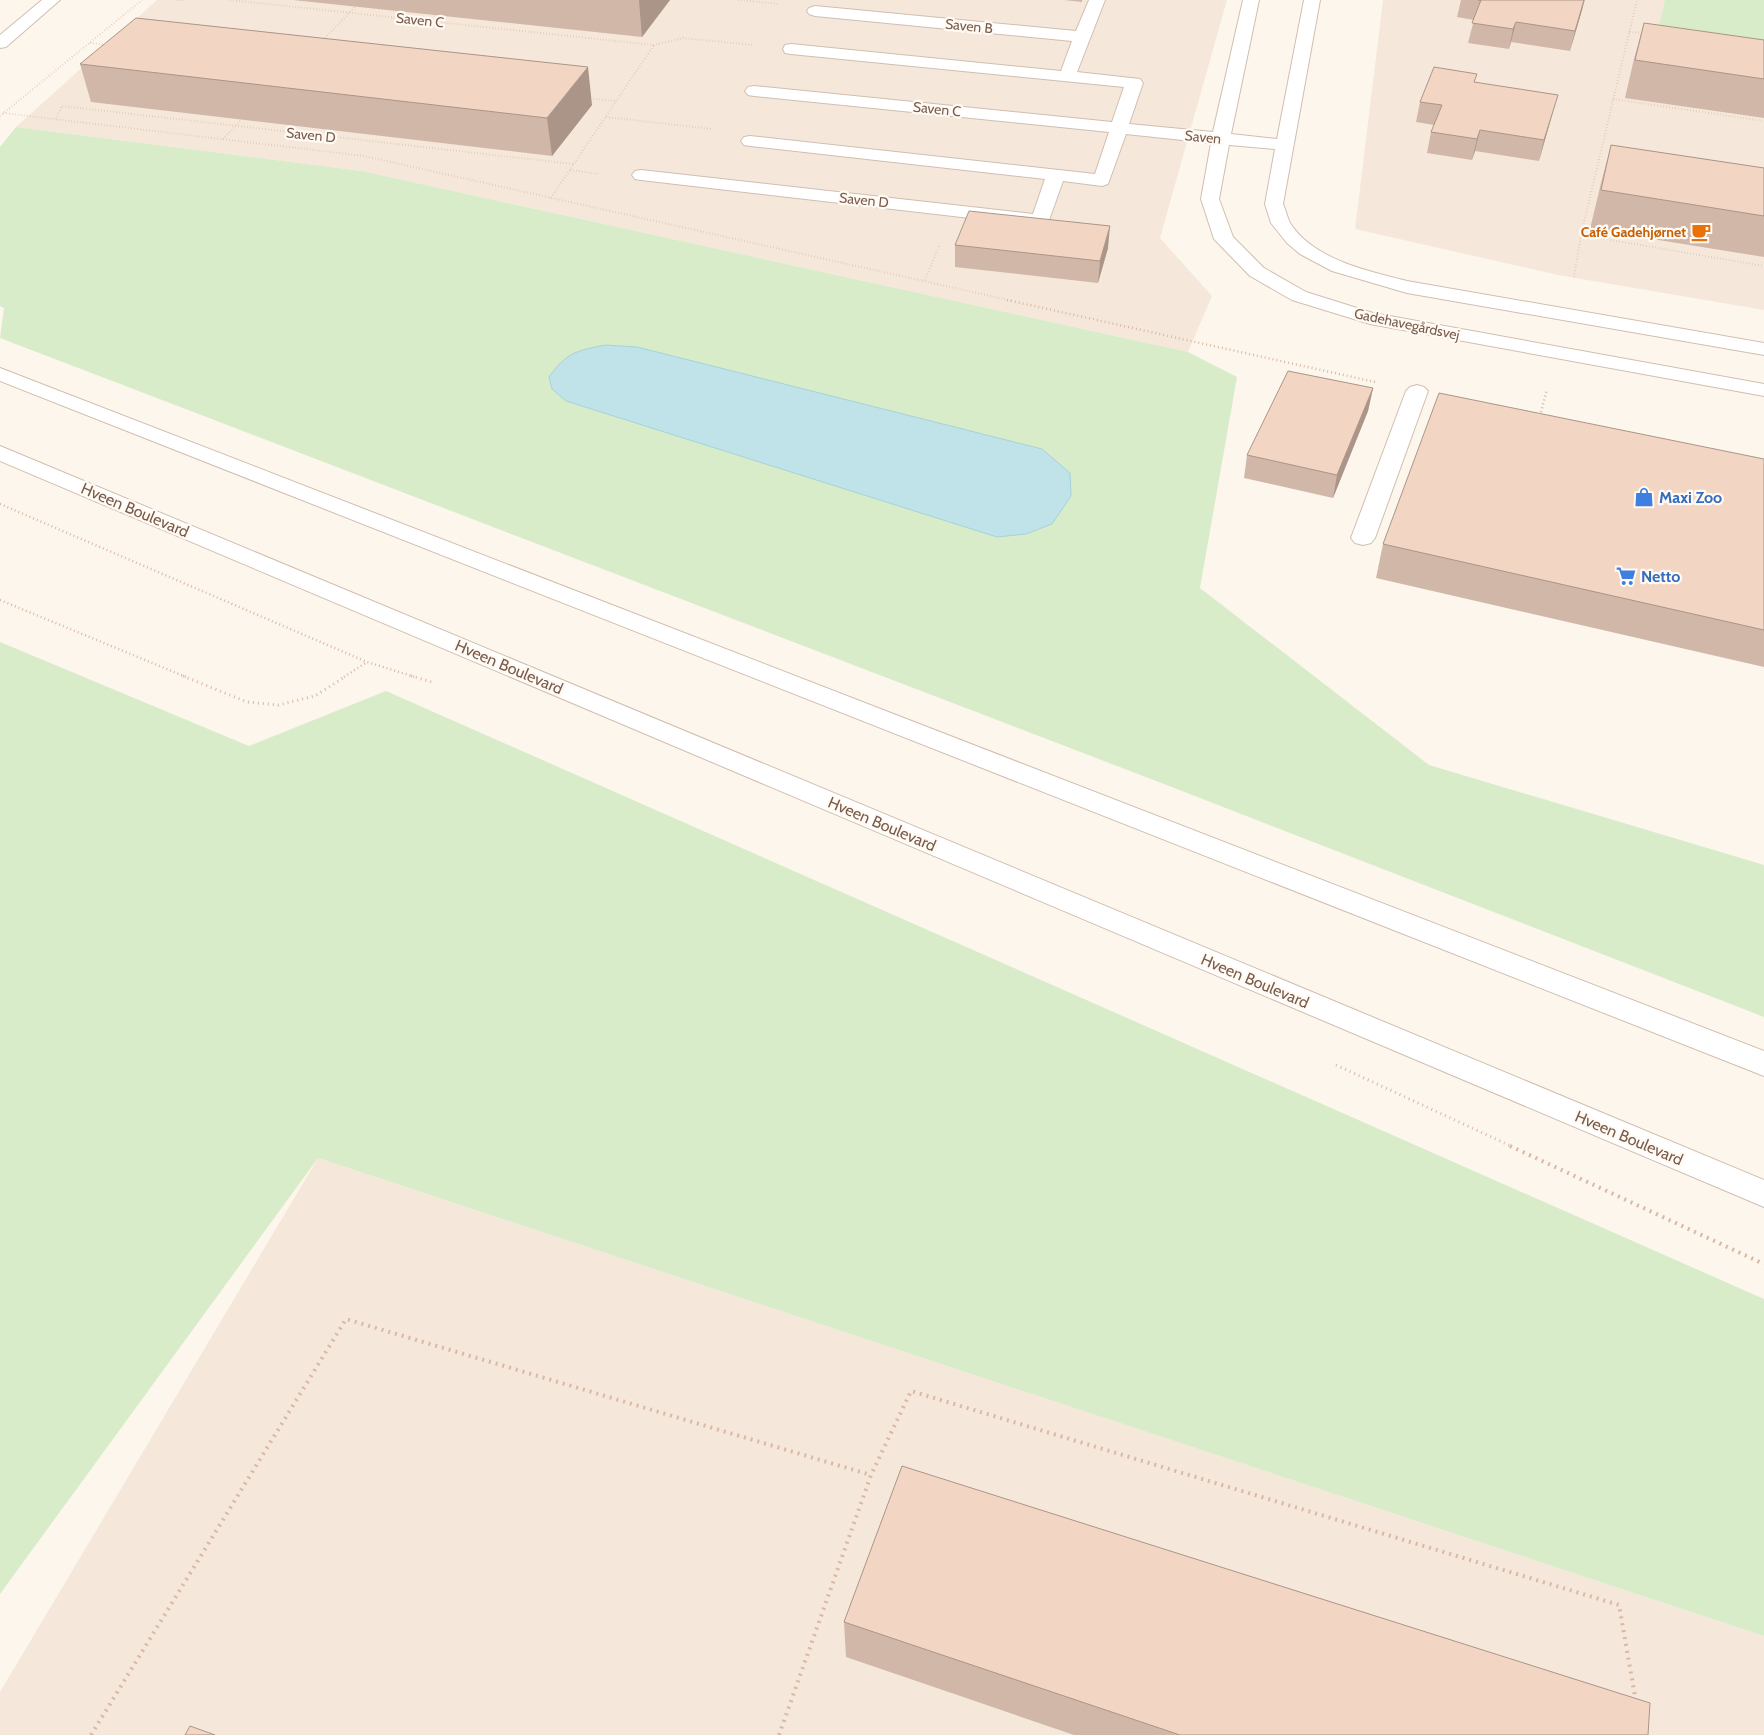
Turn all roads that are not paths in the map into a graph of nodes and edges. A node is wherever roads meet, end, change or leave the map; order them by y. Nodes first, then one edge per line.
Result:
1 (52, 0) edge
2 (1097, 0) edge
3 (1252, 0) edge
4 (1312, 0) edge
5 (815, 11) road end
6 (1082, 37) junction
7 (0, 43) edge
8 (791, 49) road end
9 (1067, 77) junction
10 (754, 90) dead end
11 (1120, 128) junction
12 (1220, 138) junction
13 (750, 141) road end
14 (1286, 145) junction
15 (1056, 174) junction
16 (641, 175) dead end
17 (1764, 349) edge
18 (0, 374) edge
19 (1764, 390) edge
20 (1417, 392) road end
21 (0, 453) edge
22 (1363, 538) dead end
23 (1764, 1064) edge
24 (1764, 1194) edge

1 - 7 street
2 - 6 street
3 - 12 street, Gadehavegårdsvej
4 - 14 street
5 - 6 street, Saven B
6 - 9 street
8 - 9 street
9 - 11 street
10 - 11 street, Saven C
11 - 12 street, Saven
11 - 15 street
12 - 14 street, Saven
12 - 19 street, Gadehavegårdsvej
13 - 15 street
14 - 17 street
15 - 16 street, Saven D
18 - 23 street
20 - 22 street
21 - 24 street, Hveen Boulevard

